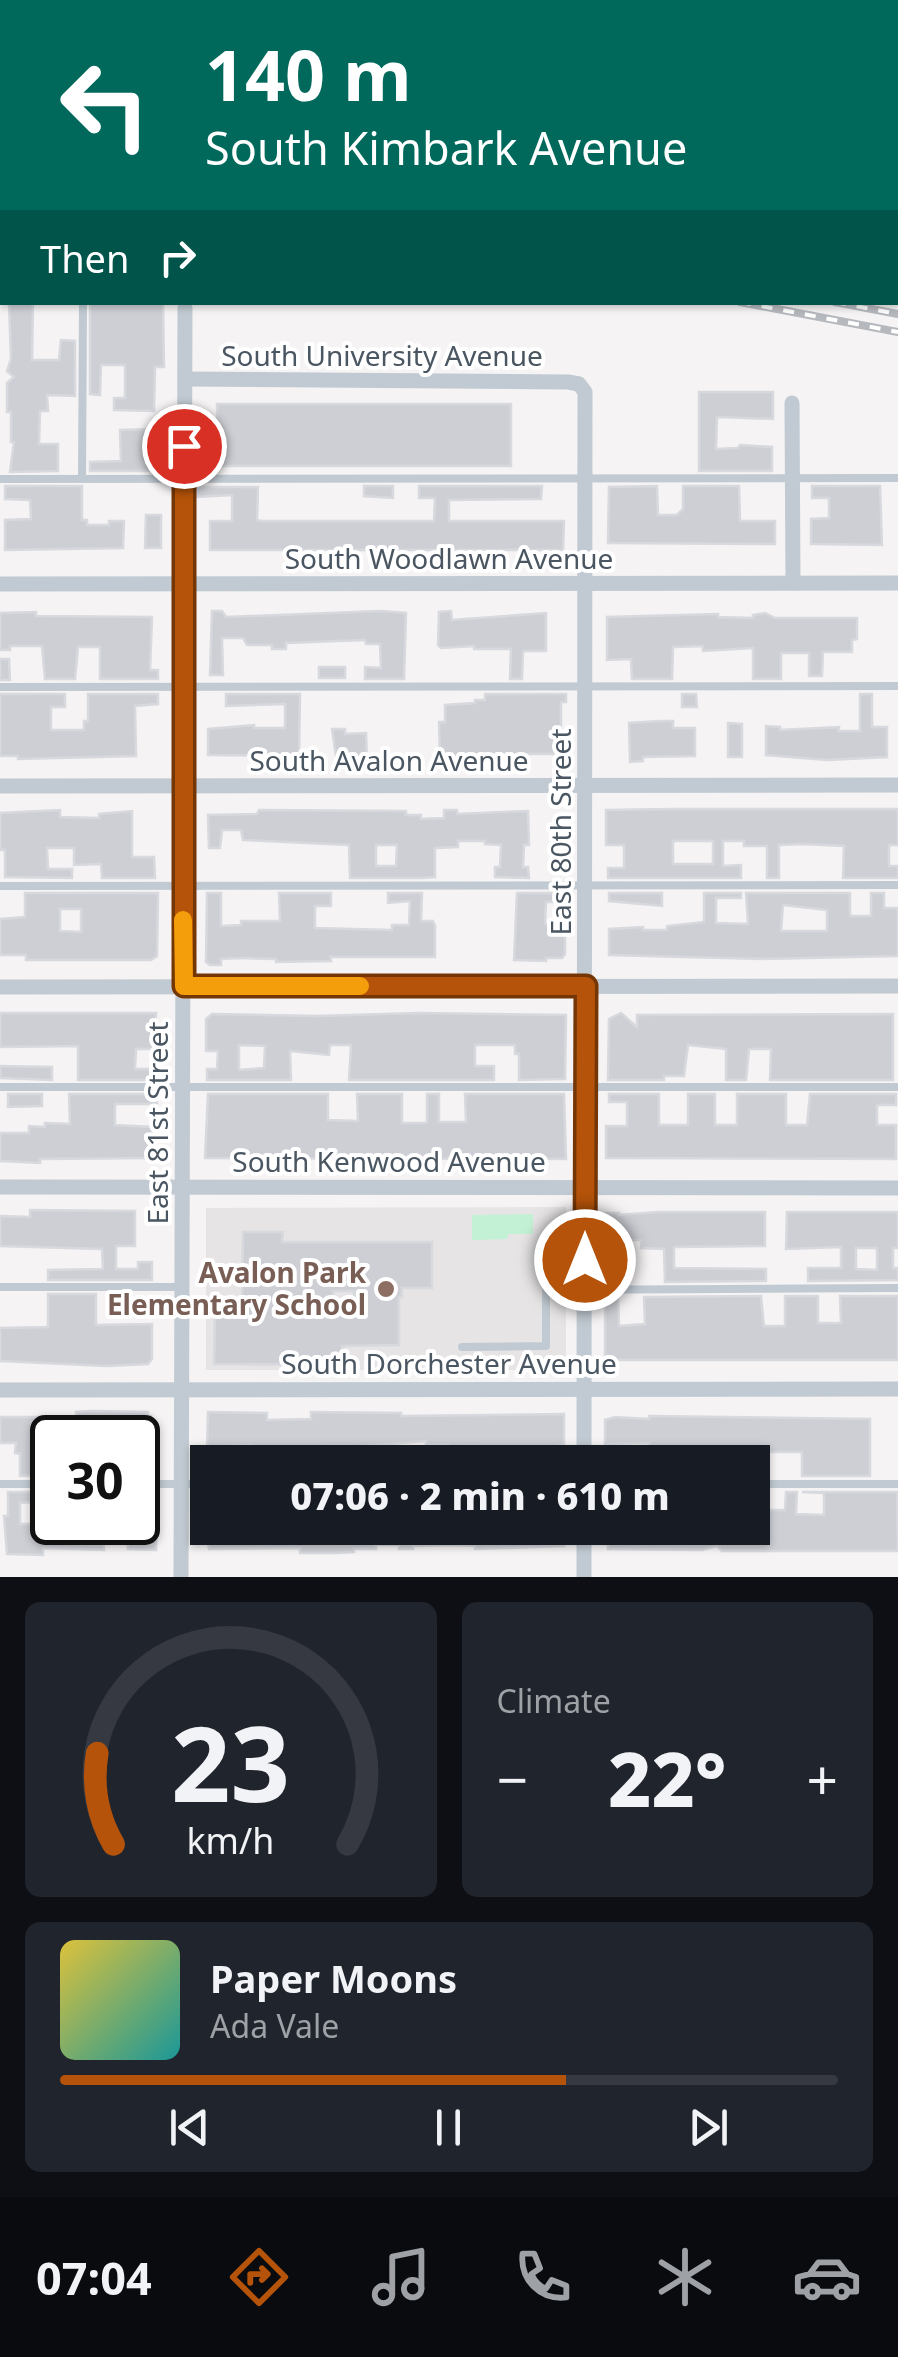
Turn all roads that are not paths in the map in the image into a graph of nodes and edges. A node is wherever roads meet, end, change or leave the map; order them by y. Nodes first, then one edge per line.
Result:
1 (83, 305) edge
2 (184, 305) edge
3 (185, 379) junction
4 (579, 384) joint
5 (792, 403) dead end
6 (898, 478) edge
7 (0, 479) edge
8 (82, 479) junction
9 (587, 479) junction
10 (792, 479) junction
11 (184, 480) junction
12 (793, 583) junction
13 (0, 584) edge
14 (184, 584) junction
15 (587, 584) junction
16 (898, 584) edge
17 (0, 686) edge
18 (586, 686) junction
19 (898, 686) edge
20 (184, 687) junction
21 (898, 784) edge
22 (586, 785) junction
23 (0, 786) edge
24 (183, 786) junction
25 (0, 886) edge
26 (183, 886) junction
27 (586, 886) junction
28 (898, 886) edge
29 (184, 986) junction
30 (586, 986) junction
31 (898, 986) edge
32 (0, 987) edge
33 (0, 1086) edge
34 (183, 1086) junction
35 (586, 1087) junction
36 (898, 1087) edge
37 (0, 1187) edge
38 (182, 1187) junction
39 (585, 1187) junction
40 (898, 1188) edge
41 (182, 1286) junction
42 (0, 1287) edge
43 (585, 1288) junction
44 (898, 1288) edge
45 (462, 1347) dead end
46 (182, 1389) junction
47 (584, 1389) junction
48 (898, 1389) edge
49 (0, 1390) edge
50 (584, 1445) edge
51 (0, 1484) edge
52 (30, 1484) edge
53 (160, 1484) edge
54 (182, 1484) junction
55 (190, 1484) edge
56 (770, 1484) edge
57 (898, 1484) edge
58 (584, 1545) edge
59 (182, 1577) edge
60 (584, 1577) edge

1 - 8 lane
2 - 3 street, East 81st Street
3 - 4 street, South University Avenue
3 - 11 street, East 81st Street
4 - 9 street, East 80th Street
5 - 10 street
6 - 10 lane
7 - 8 lane
8 - 11 lane
9 - 10 lane
9 - 11 lane
9 - 15 street, East 80th Street
10 - 12 street
11 - 14 street, East 81st Street
12 - 15 street, South Woodlawn Avenue
12 - 16 street, South Woodlawn Avenue
13 - 14 street, South Woodlawn Avenue
14 - 15 street, South Woodlawn Avenue
14 - 20 street, East 81st Street
15 - 18 street, East 80th Street
17 - 20 lane
18 - 19 lane
18 - 20 lane
18 - 22 street, East 80th Street
20 - 24 street, East 81st Street
21 - 22 street, South Avalon Avenue
22 - 24 street, South Avalon Avenue
22 - 27 street, East 80th Street
23 - 24 street, South Avalon Avenue
24 - 26 street, East 81st Street
25 - 26 lane
26 - 27 lane
26 - 29 street, East 81st Street
27 - 28 lane
27 - 30 street, East 80th Street
29 - 30 street
29 - 32 street
29 - 34 street, East 81st Street
30 - 31 street
30 - 35 street, East 80th Street
33 - 34 lane
34 - 35 lane
34 - 38 street, East 81st Street
35 - 36 lane
35 - 39 street, East 80th Street
37 - 38 street, South Kenwood Avenue
38 - 39 street, South Kenwood Avenue
38 - 41 street, East 81st Street
39 - 40 street, South Kenwood Avenue
39 - 43 street, East 80th Street
41 - 42 lane
41 - 46 street, East 81st Street
43 - 44 lane
43 - 45 lane
43 - 47 street, East 80th Street
46 - 47 street, South Dorchester Avenue
46 - 49 street, South Dorchester Avenue
46 - 54 street, East 81st Street
47 - 48 street, South Dorchester Avenue
47 - 50 street, East 80th Street
51 - 52 lane
53 - 54 lane
54 - 55 lane
54 - 59 street, East 81st Street
56 - 57 lane
58 - 60 street

